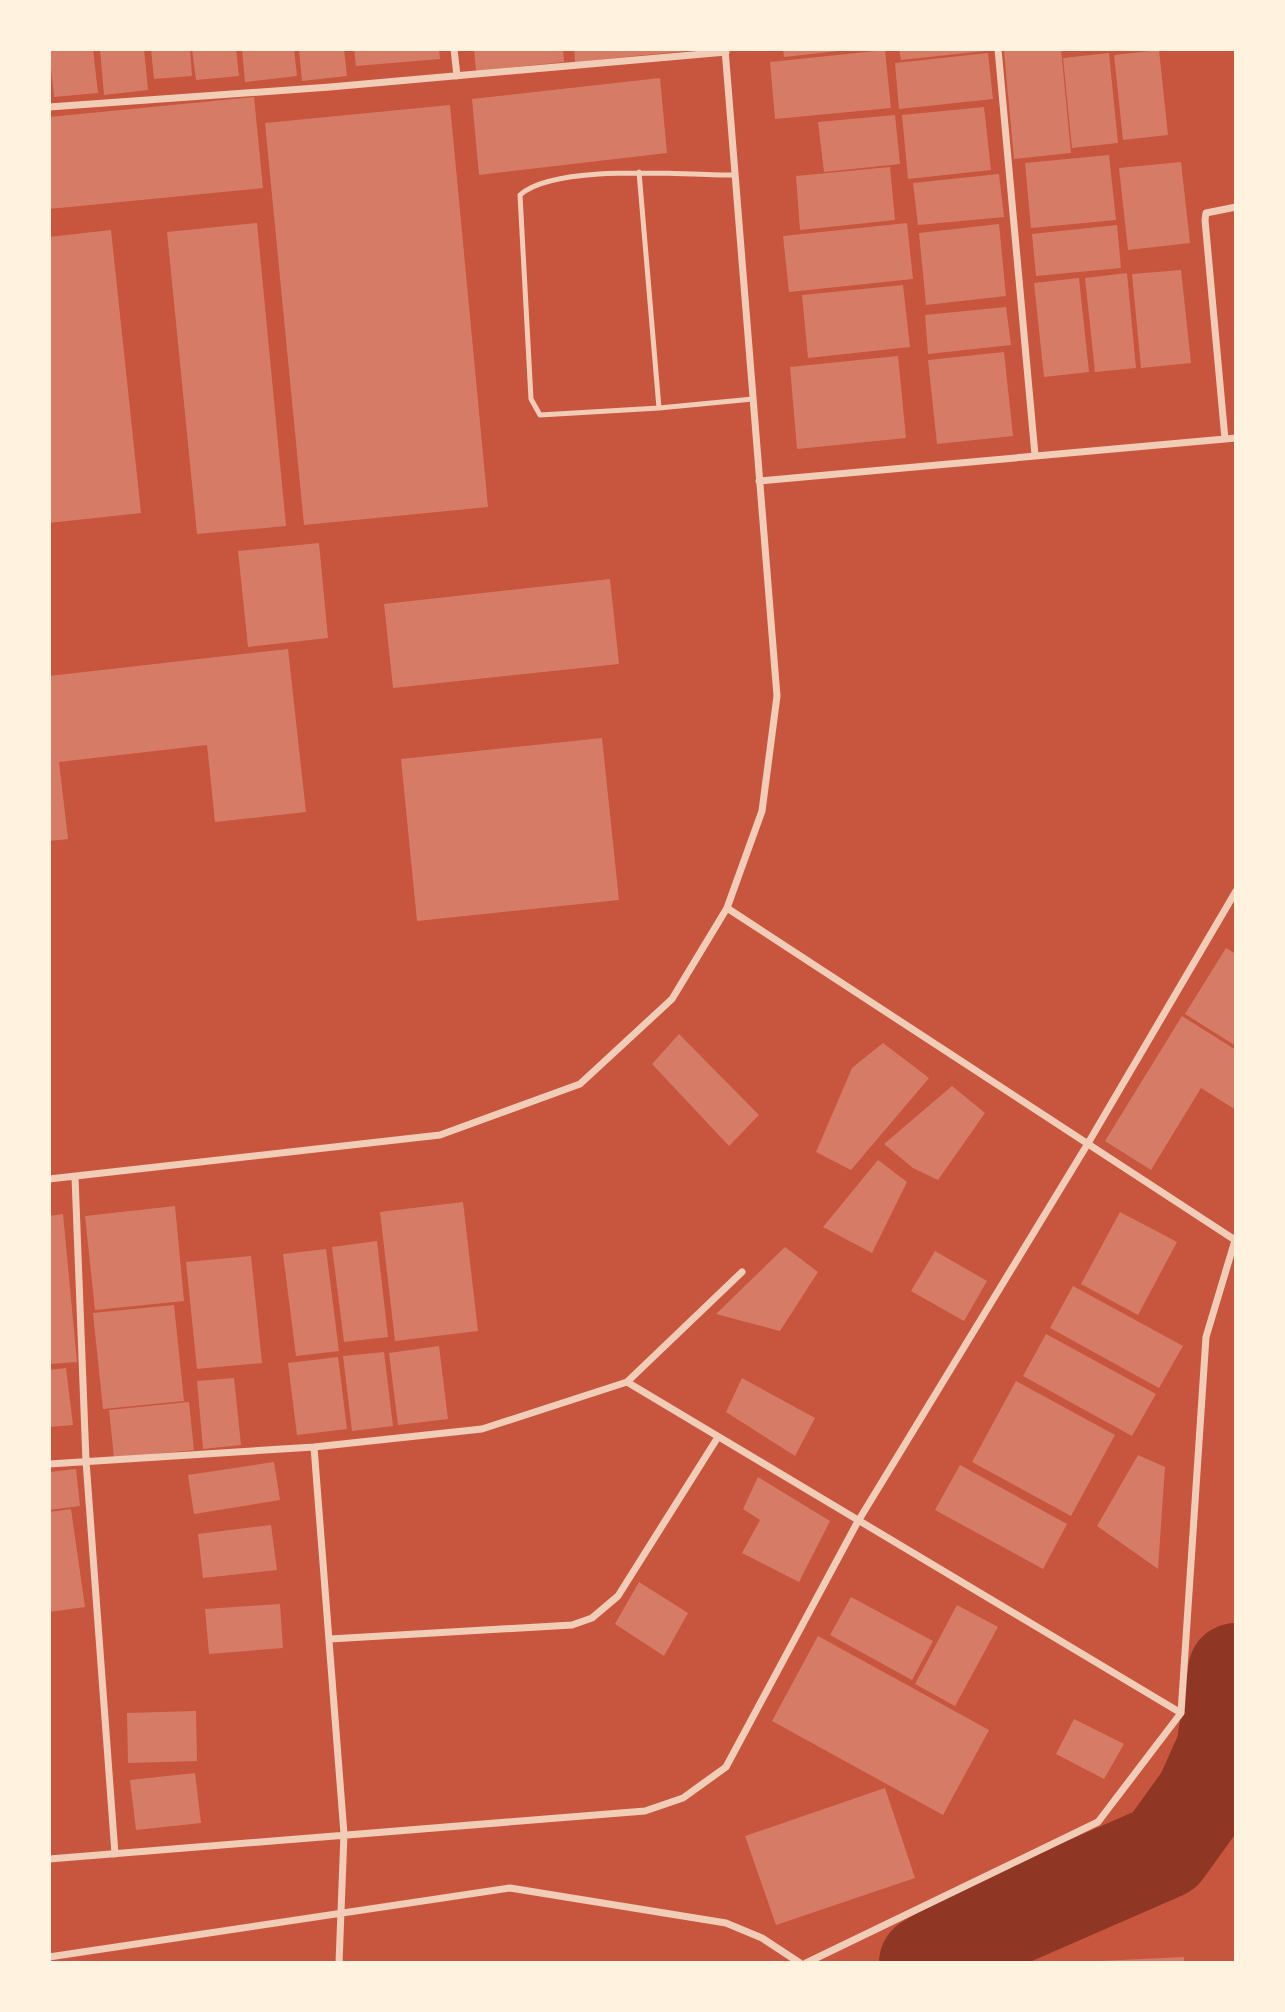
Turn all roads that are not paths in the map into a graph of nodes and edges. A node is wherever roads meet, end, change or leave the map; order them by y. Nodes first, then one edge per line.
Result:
1 (454, 49) edge
2 (998, 49) edge
3 (725, 50) edge
4 (457, 76) junction
5 (49, 107) edge
6 (639, 172) junction
7 (735, 176) junction
8 (1236, 206) edge
9 (753, 399) junction
10 (659, 408) junction
11 (1236, 438) edge
12 (1225, 439) junction
13 (1035, 455) junction
14 (759, 481) junction
15 (1236, 891) edge
16 (727, 908) junction
17 (1087, 1145) junction
18 (75, 1177) junction
19 (49, 1179) edge
20 (1235, 1238) edge
21 (742, 1272) dead end
22 (627, 1382) junction
23 (718, 1437) junction
24 (314, 1447) junction
25 (86, 1461) junction
26 (49, 1464) edge
27 (857, 1523) junction
28 (330, 1639) junction
29 (1181, 1713) junction
30 (344, 1834) junction
31 (115, 1854) junction
32 (49, 1859) edge
33 (339, 1914) junction
34 (49, 1957) edge
35 (339, 1963) edge
36 (800, 1963) edge
37 (806, 1963) edge

1 - 4 street
2 - 13 street
3 - 4 street
3 - 7 street
4 - 5 street
6 - 7 lane
6 - 10 lane
6 - 10 lane
7 - 9 street
8 - 12 street
9 - 10 lane
9 - 14 street
11 - 12 street
12 - 13 street
13 - 14 street
14 - 16 street
15 - 17 street
16 - 17 street
16 - 18 street
17 - 20 street
17 - 27 street
18 - 19 street
18 - 25 street
20 - 29 street
21 - 22 street
22 - 23 street
22 - 24 street
23 - 27 street
23 - 28 street
24 - 25 street
24 - 28 street
25 - 26 street
25 - 31 street
27 - 29 street
27 - 30 street
28 - 30 street
29 - 37 street
30 - 31 street
30 - 33 street
31 - 32 street
33 - 34 street
33 - 35 street
33 - 36 street

